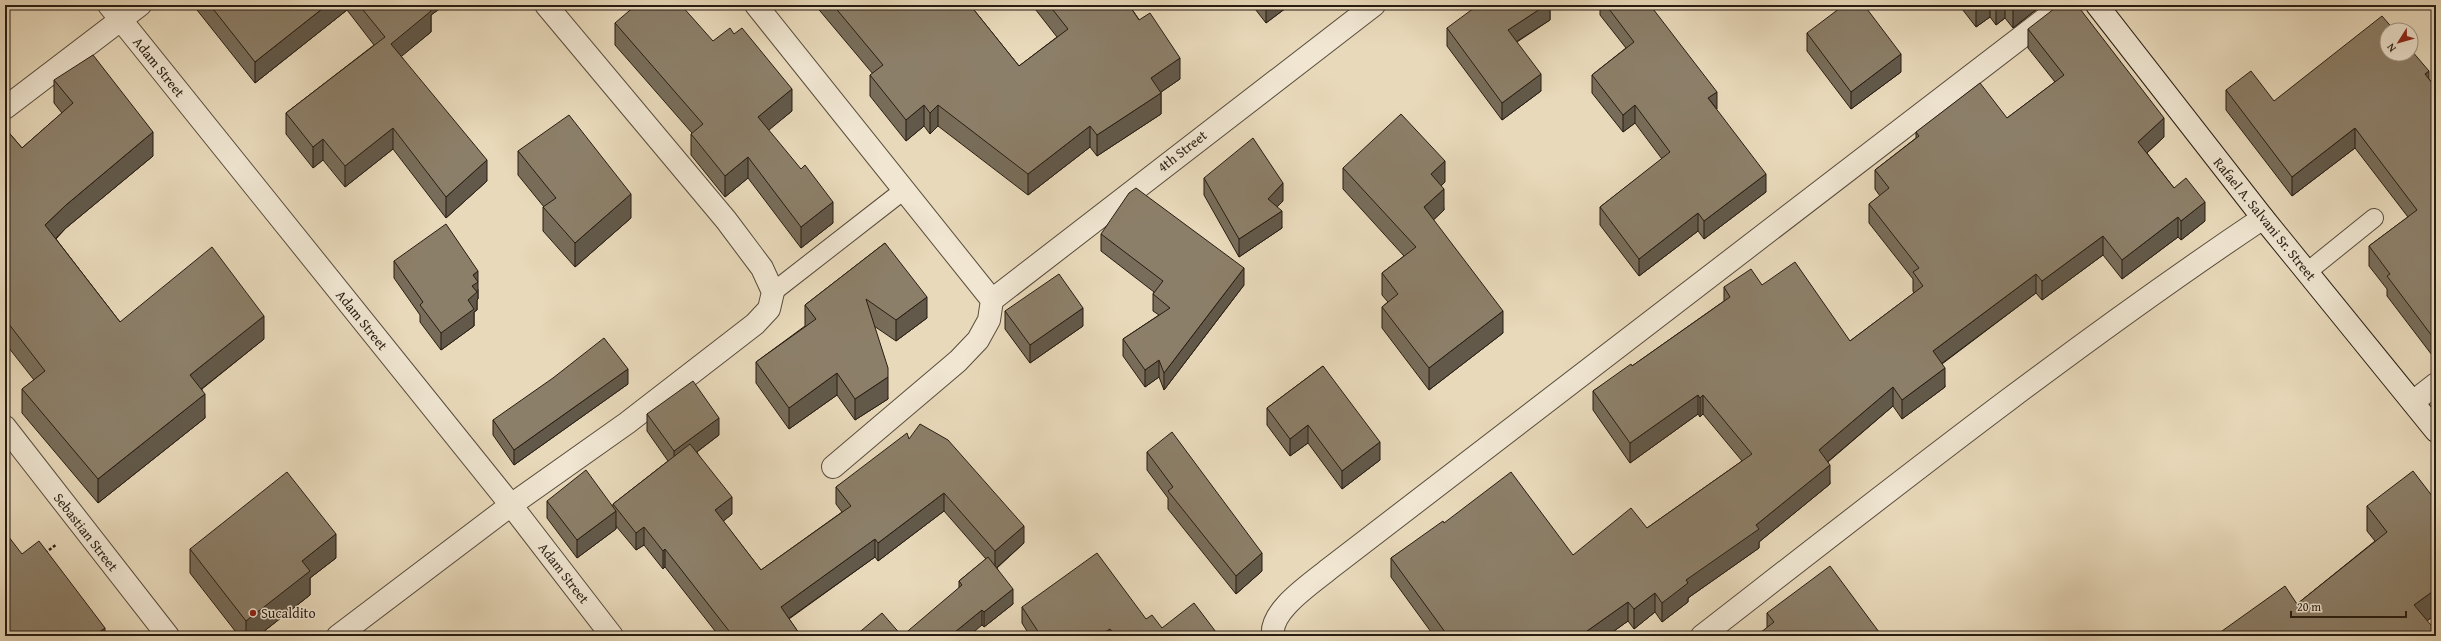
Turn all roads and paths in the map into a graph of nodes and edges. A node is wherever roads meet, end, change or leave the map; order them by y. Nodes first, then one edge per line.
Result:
1 (140, 5) edge
2 (546, 5) edge
3 (756, 5) edge
4 (1374, 5) edge
5 (2063, 5) edge
6 (2097, 5) edge
7 (115, 12) edge
8 (5, 108) edge
9 (904, 190) junction
10 (2262, 218) junction
11 (2374, 218) dead end
12 (2307, 272) junction
13 (773, 292) junction
14 (992, 300) junction
15 (2436, 384) edge
16 (2413, 402) junction
17 (5, 427) edge
18 (2436, 431) edge
19 (833, 467) dead end
20 (511, 505) junction
21 (81, 526) junction
22 (43, 555) edge
23 (168, 636) edge
24 (338, 636) edge
25 (612, 636) edge
26 (1273, 636) edge
27 (1702, 636) edge

1 - 7 street
2 - 13 street
3 - 9 street
4 - 14 street, 4th Street
5 - 26 street
6 - 10 street, Rafael A. Salvani Sr. Street
7 - 8 street
7 - 20 street, Adam Street
9 - 13 lane
9 - 14 street
10 - 12 street, Rafael A. Salvani Sr. Street
10 - 27 street
11 - 12 lane
12 - 16 street, Rafael A. Salvani Sr. Street
13 - 20 street
14 - 19 street
15 - 16 street
16 - 18 street, Rafael A. Salvani Sr. Street
17 - 21 street, Sebastian Street
20 - 24 street
20 - 25 street, Adam Street
21 - 22 path
21 - 23 street, Sebastian Street

